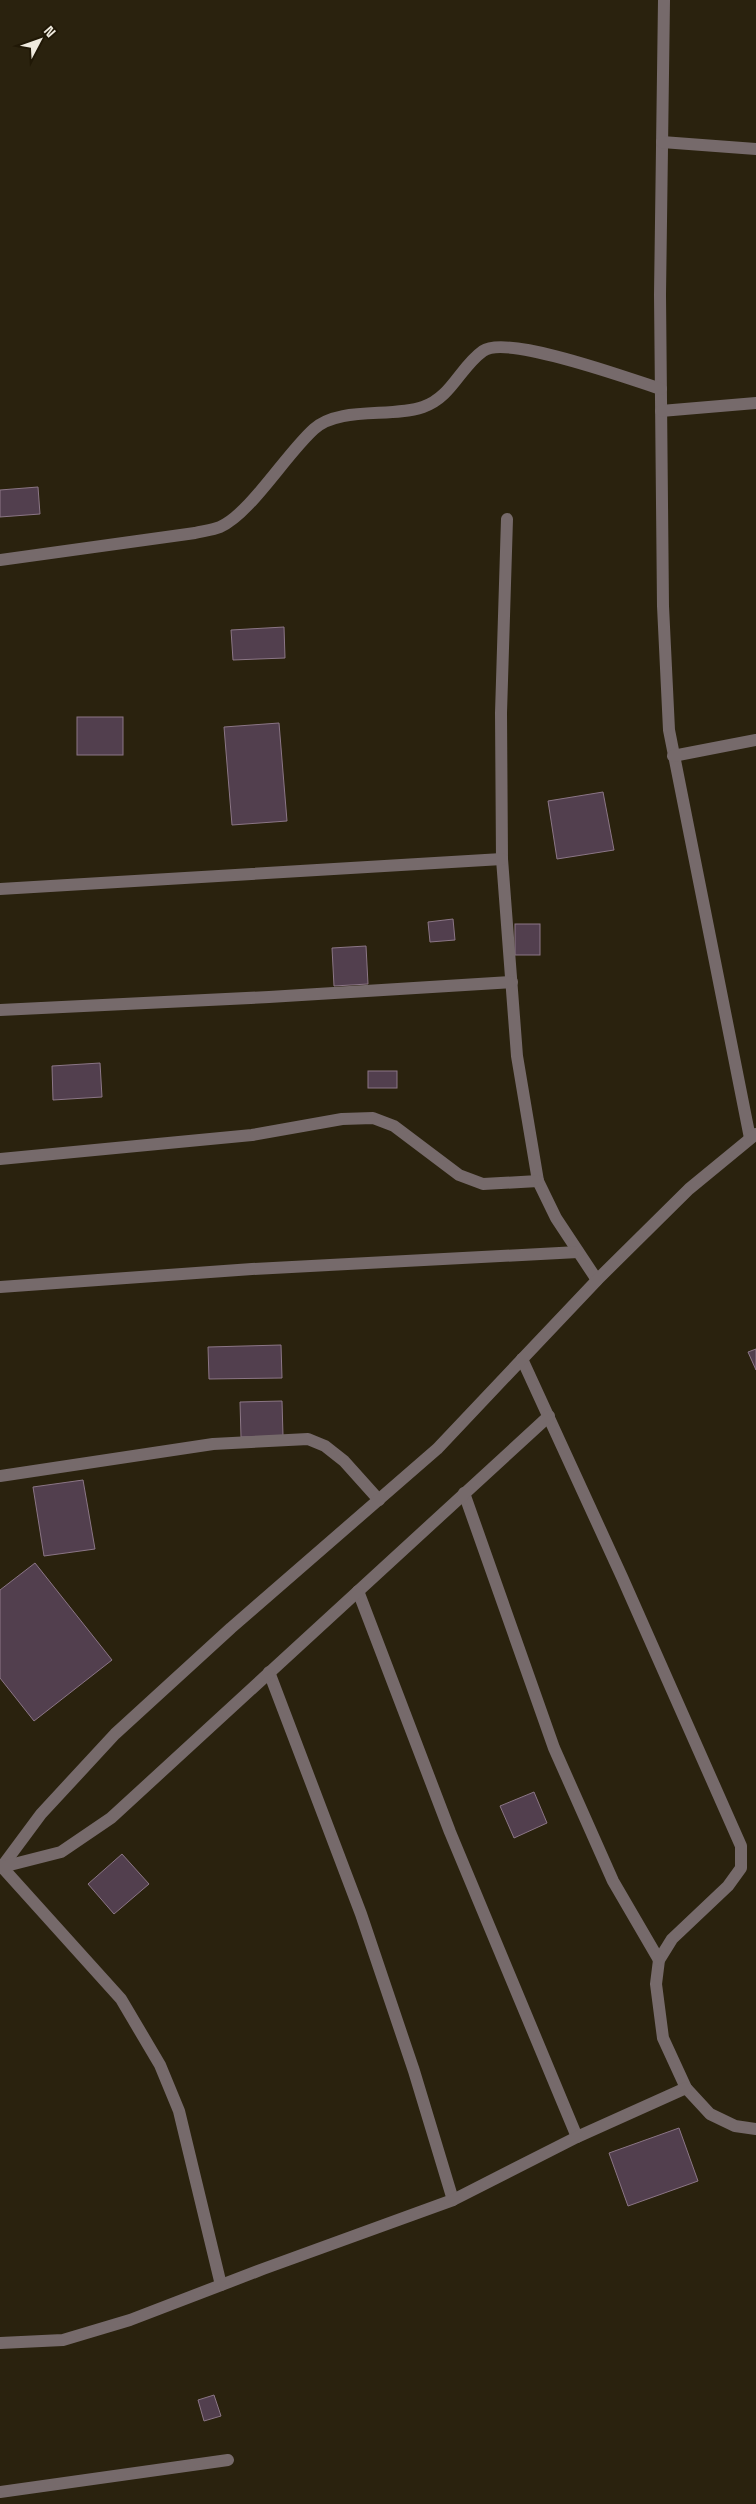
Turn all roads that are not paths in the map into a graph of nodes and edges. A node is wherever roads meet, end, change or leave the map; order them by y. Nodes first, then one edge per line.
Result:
1 (664, 0) edge
2 (662, 142) junction
3 (756, 149) edge
4 (661, 389) junction
5 (756, 403) edge
6 (661, 411) junction
7 (507, 519) dead end
8 (0, 560) edge
9 (756, 740) edge
10 (673, 756) junction
11 (502, 859) junction
12 (0, 889) edge
13 (512, 982) junction
14 (0, 1010) edge
15 (753, 1136) edge
16 (0, 1159) edge
17 (538, 1181) junction
18 (578, 1252) junction
19 (597, 1280) junction
20 (0, 1287) edge
21 (522, 1359) junction
22 (549, 1416) junction
23 (0, 1476) edge
24 (464, 1493) junction
25 (379, 1500) junction
26 (358, 1590) junction
27 (269, 1672) junction
28 (1, 1868) edge
29 (659, 1960) junction
30 (686, 2088) junction
31 (756, 2129) edge
32 (577, 2137) junction
33 (452, 2200) junction
34 (221, 2285) junction
35 (0, 2343) edge
36 (228, 2460) dead end
37 (0, 2492) edge

1 - 2 street
2 - 3 street
2 - 4 street
4 - 6 street
4 - 8 street
5 - 6 street
6 - 10 street
7 - 11 street
9 - 10 street
10 - 15 street
11 - 12 street
11 - 13 street
13 - 14 street
13 - 17 street
15 - 19 street
16 - 17 street
17 - 18 street
18 - 19 street
18 - 20 street
19 - 21 street
21 - 22 street
21 - 25 street
22 - 24 street
22 - 29 street
23 - 25 street
24 - 26 street
24 - 29 street
25 - 28 street
26 - 27 street
26 - 32 street
27 - 28 street
27 - 33 street
28 - 34 street
29 - 30 street
30 - 31 street
30 - 32 street
32 - 33 street
33 - 34 street
34 - 35 street
36 - 37 street

